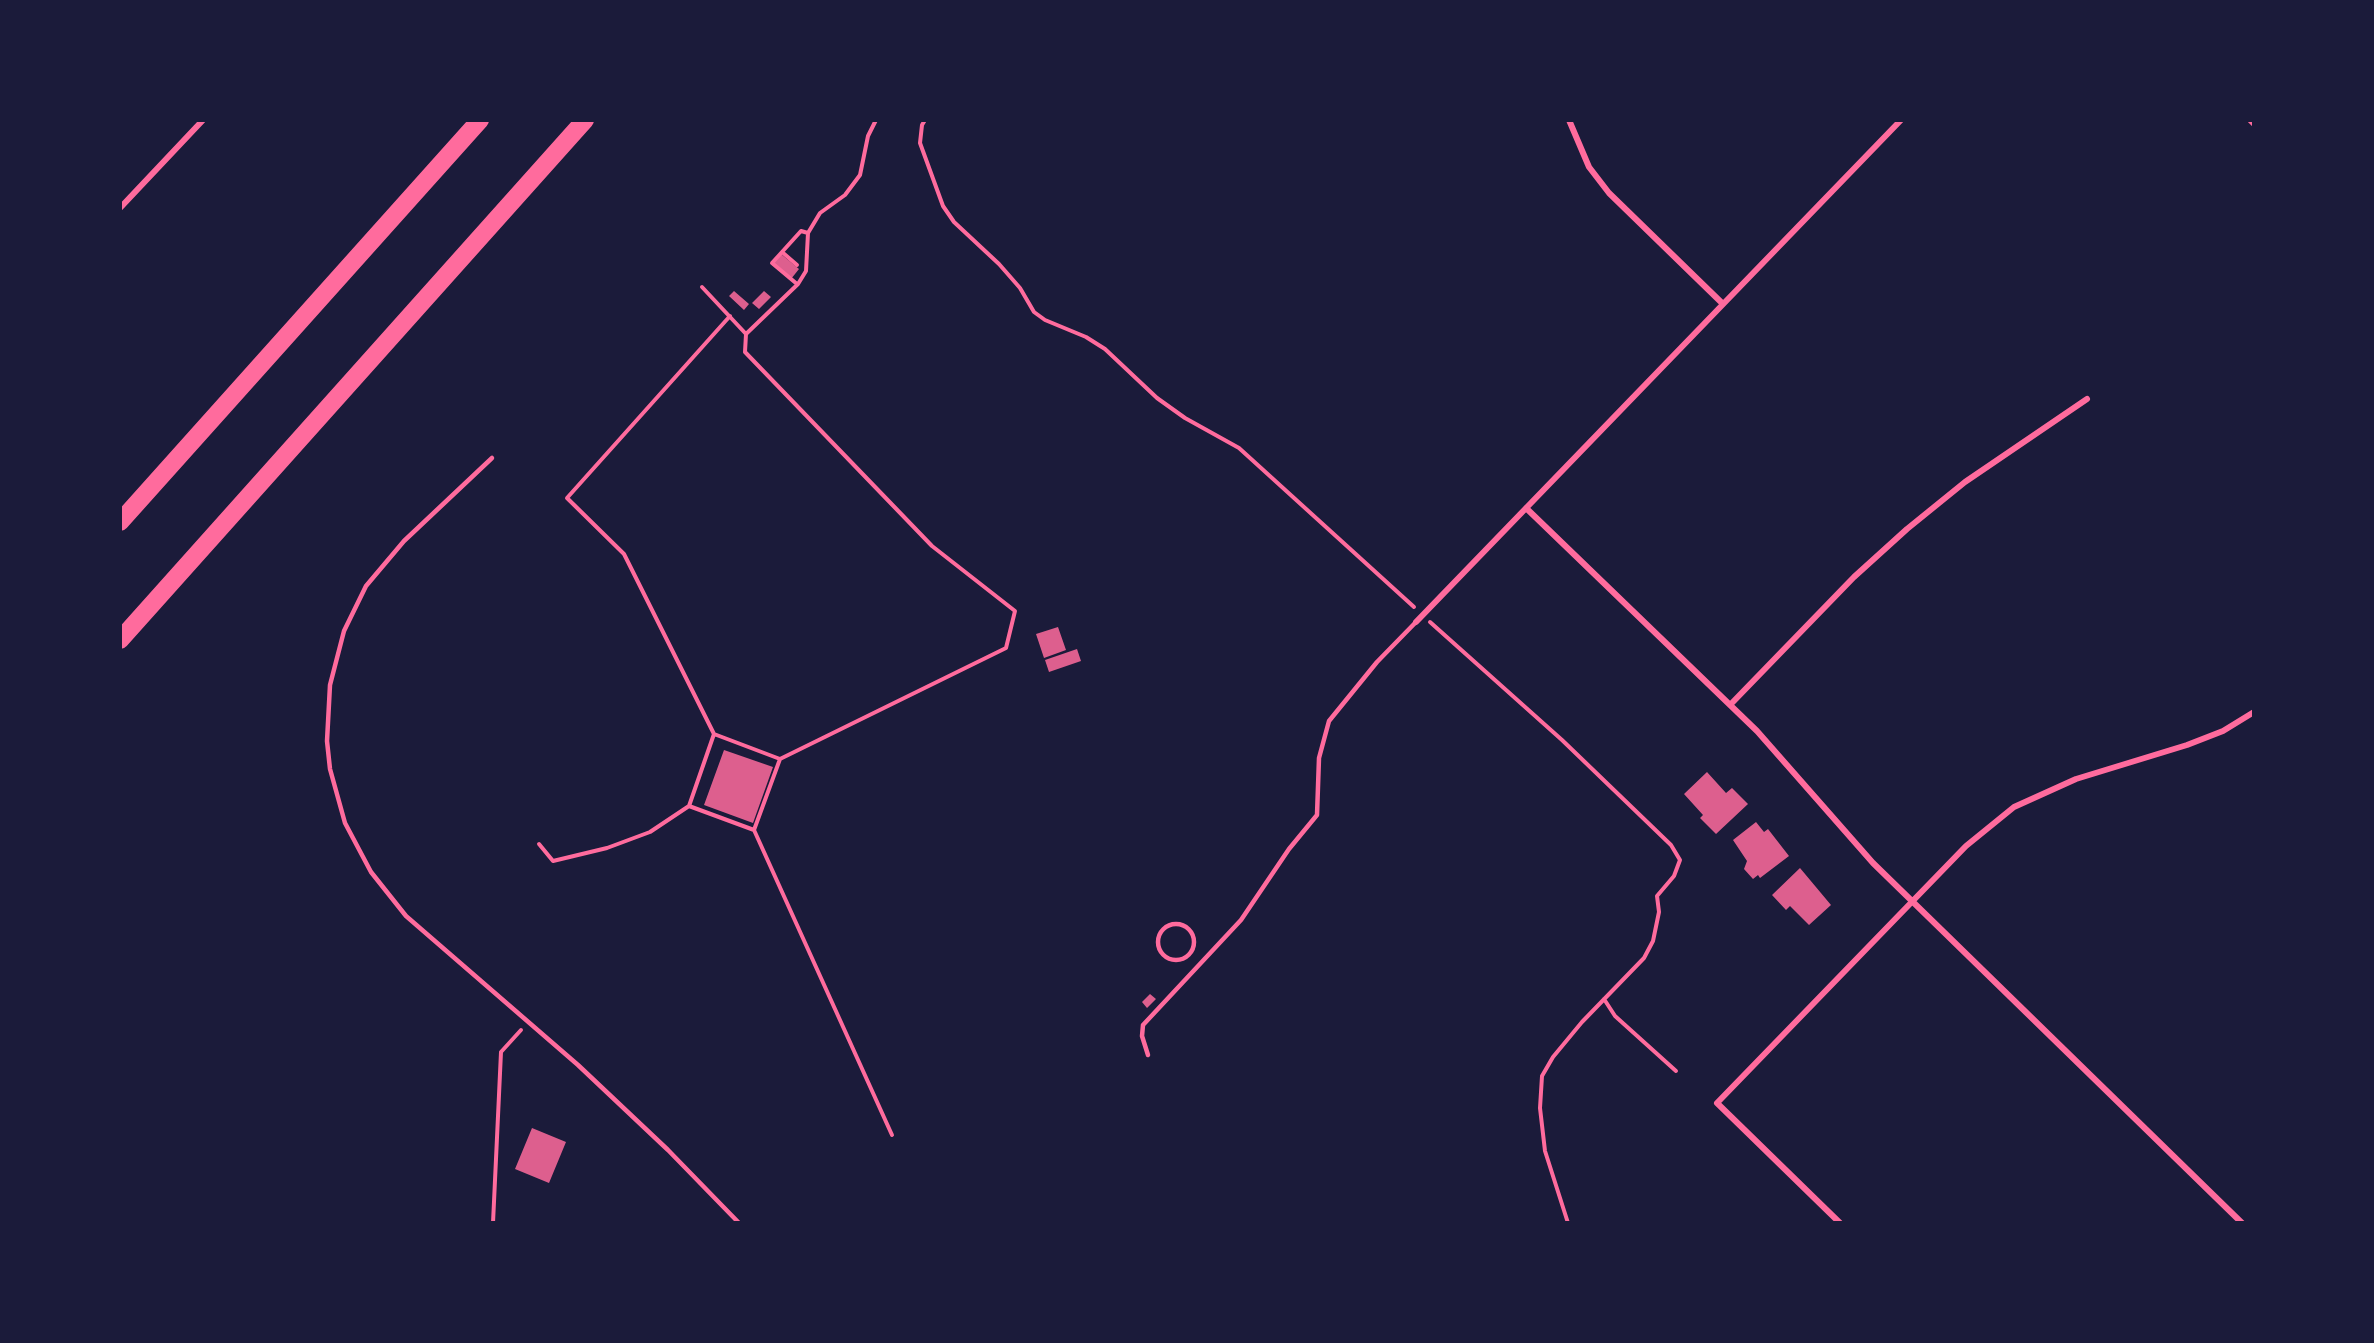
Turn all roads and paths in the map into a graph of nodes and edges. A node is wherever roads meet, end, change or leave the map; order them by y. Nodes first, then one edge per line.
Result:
1 (202, 120) edge
2 (480, 120) edge
3 (585, 120) edge
4 (876, 120) edge
5 (925, 120) edge
6 (1569, 120) edge
7 (1901, 120) edge
8 (2250, 120) edge
9 (2254, 124) edge
10 (120, 208) edge
11 (808, 233) junction
12 (782, 252) junction
13 (796, 265) dead end
14 (798, 284) junction
15 (702, 287) dead end
16 (1723, 304) junction
17 (730, 316) junction
18 (746, 334) junction
19 (2087, 399) dead end
20 (492, 458) dead end
21 (1526, 508) junction
22 (120, 522) edge
23 (1423, 615) junction
24 (1416, 622) joint
25 (120, 640) edge
26 (1730, 705) junction
27 (2254, 712) edge
28 (714, 734) junction
29 (780, 759) junction
30 (689, 806) junction
31 (754, 830) junction
32 (539, 844) dead end
33 (1912, 902) junction
34 (1189, 955) junction
35 (1198, 963) junction
36 (1604, 999) junction
37 (529, 1022) junction
38 (1148, 1055) dead end
39 (1676, 1071) dead end
40 (892, 1135) dead end
41 (493, 1223) edge
42 (738, 1223) edge
43 (1569, 1223) edge
44 (1840, 1223) edge
45 (2242, 1223) edge

1 - 10 street
2 - 22 highway
3 - 25 highway
4 - 11 path
5 - 23 path
6 - 16 street
7 - 16 street
8 - 9 street
11 - 12 path
11 - 14 path
12 - 13 path
12 - 14 path
14 - 18 path
15 - 17 path
16 - 21 street
17 - 18 path
17 - 28 path
18 - 29 path
19 - 26 street
20 - 37 lane
21 - 23 street
21 - 26 street
23 - 24 street
23 - 36 path
24 - 35 lane
26 - 33 street
27 - 33 street
28 - 29 path
28 - 30 path
29 - 31 path
30 - 31 path
30 - 32 path
31 - 40 path
33 - 44 street
33 - 45 street
34 - 34 lane
34 - 35 lane
35 - 38 lane
36 - 39 path
36 - 43 path
37 - 41 path
37 - 42 lane

